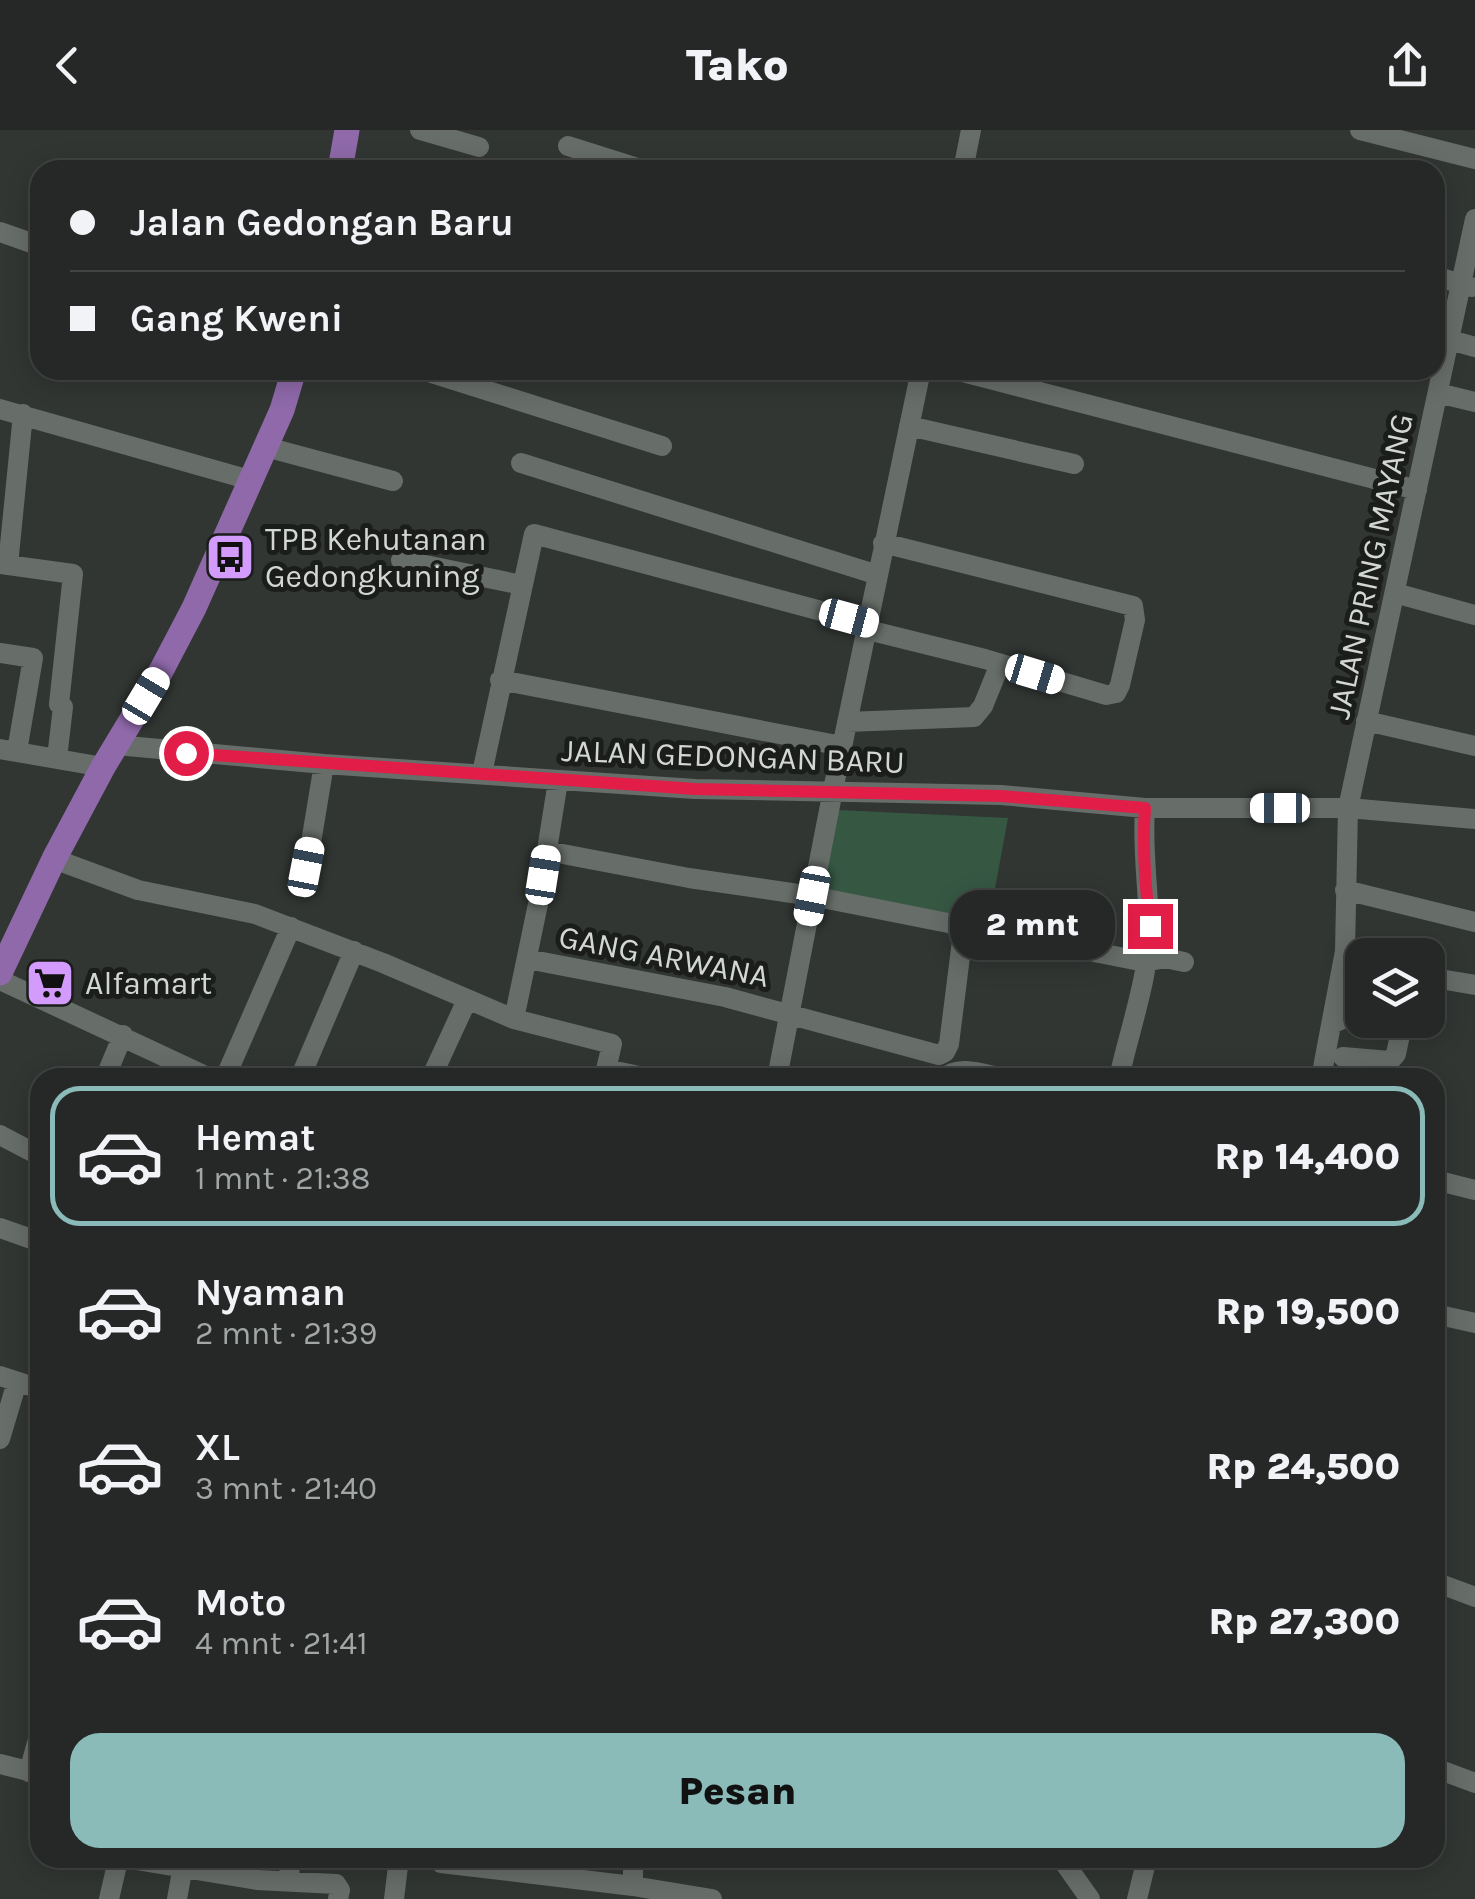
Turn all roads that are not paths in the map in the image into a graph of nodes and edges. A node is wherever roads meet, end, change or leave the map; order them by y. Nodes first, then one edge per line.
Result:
1 (347, 130) edge
2 (420, 130) edge
3 (971, 130) edge
4 (1360, 130) edge
5 (568, 146) dead end
6 (479, 148) dead end
7 (1475, 159) edge
8 (342, 160) edge
9 (612, 160) edge
10 (965, 160) edge
11 (1475, 219) edge
12 (0, 232) edge
13 (30, 242) edge
14 (1468, 286) edge
15 (1450, 340) junction
16 (1475, 347) edge
17 (1445, 354) edge
18 (290, 380) edge
19 (454, 380) edge
20 (919, 380) edge
21 (994, 380) edge
22 (1439, 380) edge
23 (1438, 393) junction
24 (1475, 402) edge
25 (0, 409) edge
26 (23, 414) junction
27 (910, 426) junction
28 (662, 446) dead end
29 (266, 447) junction
30 (521, 463) dead end
31 (1074, 464) dead end
32 (250, 480) junction
33 (393, 481) dead end
34 (1417, 490) junction
35 (883, 543) junction
36 (401, 560) dead end
37 (4, 564) edge
38 (878, 575) junction
39 (522, 585) junction
40 (1395, 593) junction
41 (1475, 615) edge
42 (869, 627) junction
43 (0, 653) edge
44 (1000, 664) junction
45 (500, 680) junction
46 (848, 722) junction
47 (1366, 722) junction
48 (842, 746) junction
49 (1475, 746) edge
50 (8, 750) edge
51 (110, 756) junction
52 (56, 758) junction
53 (324, 764) junction
54 (482, 773) junction
55 (558, 781) junction
56 (832, 790) junction
57 (1145, 808) junction
58 (1348, 808) junction
59 (1475, 819) edge
60 (547, 852) junction
61 (54, 858) junction
62 (306, 867) dead end
63 (543, 875) dead end
64 (1346, 890) junction
65 (812, 896) junction
66 (538, 904) dead end
67 (1475, 922) edge
68 (964, 925) junction
69 (291, 927) junction
70 (354, 951) junction
71 (527, 959) junction
72 (1145, 962) junction
73 (1184, 962) dead end
74 (0, 977) edge
75 (1445, 979) edge
76 (1475, 985) edge
77 (467, 1000) junction
78 (788, 1012) junction
79 (1345, 1018) edge
80 (514, 1019) junction
81 (1332, 1024) junction
82 (123, 1035) junction
83 (1400, 1038) edge
84 (1333, 1055) junction
85 (108, 1068) edge
86 (190, 1068) edge
87 (229, 1068) edge
88 (304, 1068) edge
89 (436, 1068) edge
90 (606, 1068) edge
91 (779, 1068) edge
92 (1121, 1068) edge
93 (1327, 1068) edge
94 (0, 1135) edge
95 (30, 1151) edge
96 (1445, 1182) edge
97 (1475, 1190) edge
98 (0, 1228) edge
99 (30, 1238) edge
100 (1445, 1316) edge
101 (1475, 1324) edge
102 (8, 1379) edge
103 (0, 1439) edge
104 (1445, 1586) edge
105 (1475, 1597) edge
106 (0, 1764) edge
107 (30, 1772) edge
108 (1445, 1772) edge
109 (1475, 1783) edge
110 (116, 1868) edge
111 (183, 1868) edge
112 (189, 1868) edge
113 (289, 1868) edge
114 (398, 1868) edge
115 (552, 1868) edge
116 (633, 1868) edge
117 (1068, 1868) edge
118 (1145, 1868) edge
119 (288, 1881) junction
120 (633, 1886) junction
121 (256, 1889) edge
122 (110, 1899) edge
123 (177, 1899) edge
124 (338, 1899) edge
125 (394, 1899) edge
126 (712, 1899) edge
127 (1090, 1899) edge
128 (1137, 1899) edge

1 - 8 main road
2 - 6 street
3 - 10 street
4 - 7 street
5 - 9 street
11 - 14 street, JALAN PRING MAYANG
12 - 13 street
14 - 15 street, JALAN PRING MAYANG
15 - 16 street
15 - 17 street, JALAN PRING MAYANG
18 - 29 main road
19 - 28 street
20 - 27 street
21 - 34 street
22 - 23 street, JALAN PRING MAYANG
23 - 24 street
23 - 34 street, JALAN PRING MAYANG
25 - 26 street
26 - 32 street
26 - 37 street
27 - 31 street
27 - 35 street
29 - 32 main road
29 - 33 street
30 - 38 street
32 - 51 main road
34 - 40 street, JALAN PRING MAYANG
35 - 38 street
35 - 44 street
36 - 39 street
37 - 52 street
38 - 42 street
39 - 42 street
39 - 45 street
40 - 41 street
40 - 47 street, JALAN PRING MAYANG
42 - 44 street
42 - 46 street
43 - 50 street
44 - 46 street
45 - 48 street
45 - 54 street
46 - 48 street
47 - 49 street
47 - 58 street, JALAN PRING MAYANG
48 - 56 street
50 - 52 street, JALAN GEDONGAN BARU
51 - 52 street, JALAN GEDONGAN BARU
51 - 53 street, JALAN GEDONGAN BARU
51 - 61 main road
53 - 54 street, JALAN GEDONGAN BARU
53 - 62 street
54 - 55 street, JALAN GEDONGAN BARU
55 - 56 street, JALAN GEDONGAN BARU
55 - 60 street
56 - 57 street, JALAN GEDONGAN BARU
56 - 65 street
57 - 58 street, JALAN GEDONGAN BARU
57 - 72 street
58 - 59 street, JALAN GEDONGAN BARU
58 - 64 street, JALAN PRING MAYANG
60 - 63 street
60 - 65 street
61 - 69 street
61 - 74 main road
64 - 67 street
64 - 81 street, JALAN PRING MAYANG
65 - 68 street
65 - 78 street
66 - 71 street
68 - 72 street
68 - 78 street, GANG ARWANA
69 - 70 street
69 - 87 street
70 - 77 street
70 - 88 street
71 - 78 street, GANG ARWANA
71 - 80 street
72 - 73 street
72 - 92 street
74 - 82 street
75 - 76 street
77 - 80 street
77 - 89 street
78 - 91 street
79 - 81 street
80 - 90 street
81 - 84 street, JALAN PRING MAYANG
82 - 85 street
82 - 86 street
83 - 84 street
84 - 93 street, JALAN PRING MAYANG
94 - 95 street
96 - 97 street
98 - 99 street
100 - 101 street
102 - 103 street
104 - 105 street
106 - 107 street
108 - 109 street
110 - 122 street
111 - 123 street
112 - 121 street
113 - 119 street
114 - 125 street
115 - 120 street
116 - 120 street
117 - 127 street
118 - 128 street
119 - 121 street
119 - 124 street
120 - 126 street

